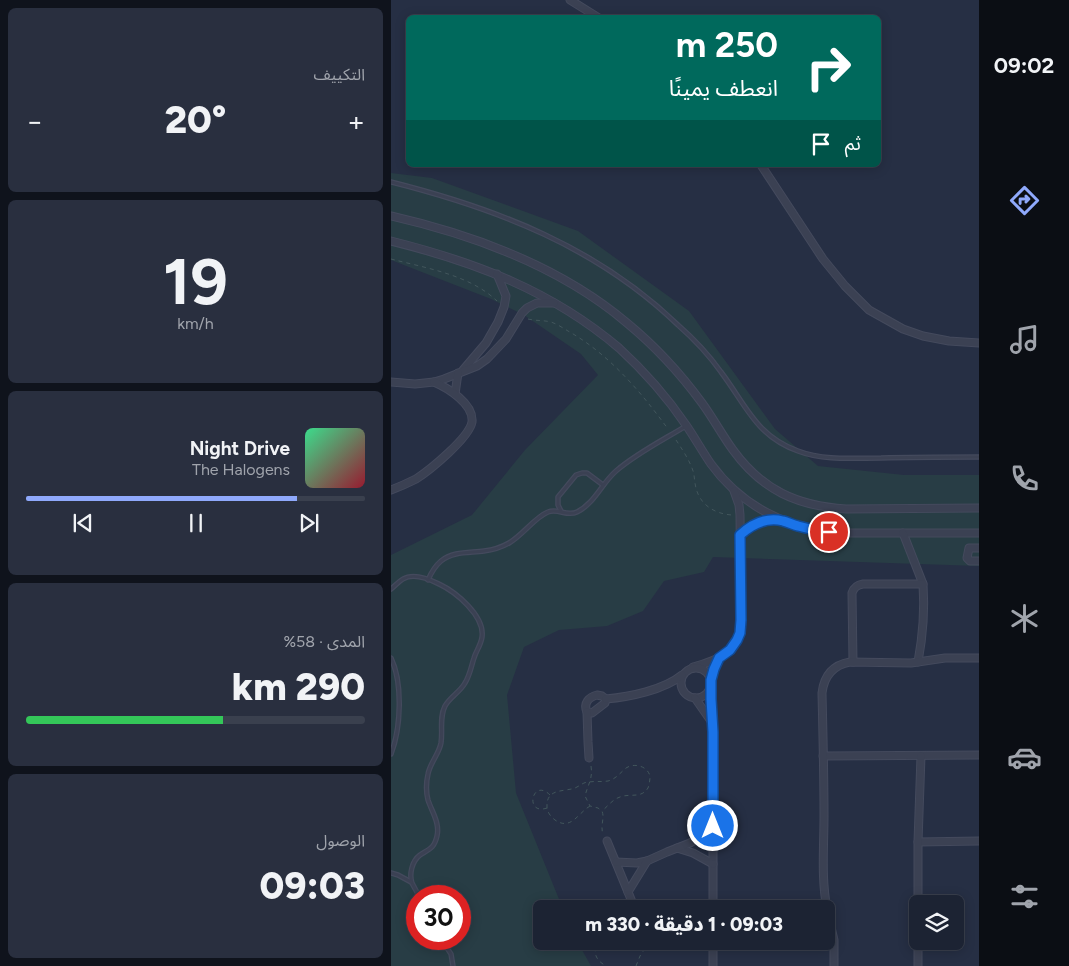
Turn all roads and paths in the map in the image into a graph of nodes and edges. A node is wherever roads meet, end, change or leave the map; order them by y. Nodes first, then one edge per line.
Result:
1 (570, 0) edge
2 (594, 15) edge
3 (762, 167) edge
4 (391, 182) edge
5 (391, 216) edge
6 (391, 241) edge
7 (391, 259) edge
8 (497, 274) junction
9 (555, 303) junction
10 (504, 308) junction
11 (520, 317) junction
12 (979, 343) edge
13 (461, 372) junction
14 (391, 382) edge
15 (434, 382) junction
16 (455, 394) junction
17 (687, 426) junction
18 (673, 434) junction
19 (979, 457) edge
20 (603, 485) junction
21 (391, 490) edge
22 (734, 490) junction
23 (979, 508) edge
24 (561, 512) junction
25 (740, 515) junction
26 (782, 520) junction
27 (903, 533) junction
28 (979, 533) edge
29 (740, 535) junction
30 (979, 548) edge
31 (979, 561) edge
32 (428, 580) junction
33 (923, 584) junction
34 (391, 589) edge
35 (391, 658) edge
36 (719, 658) junction
37 (979, 658) edge
38 (853, 662) junction
39 (918, 662) junction
40 (693, 667) junction
41 (682, 675) junction
42 (711, 684) junction
43 (663, 686) junction
44 (683, 691) junction
45 (695, 698) junction
46 (606, 699) junction
47 (587, 712) junction
48 (712, 723) junction
49 (391, 754) edge
50 (979, 755) edge
51 (823, 756) junction
52 (921, 756) junction
53 (589, 758) joint
54 (591, 781) junction
55 (551, 796) junction
56 (589, 806) junction
57 (547, 808) junction
58 (602, 811) junction
59 (713, 826) junction
60 (607, 841) joint
61 (918, 842) junction
62 (979, 842) edge
63 (677, 848) junction
64 (647, 861) junction
65 (616, 862) junction
66 (713, 864) junction
67 (391, 872) edge
68 (412, 882) junction
69 (414, 885) edge
70 (628, 892) junction
71 (918, 895) edge
72 (631, 900) edge
73 (713, 900) edge
74 (826, 900) edge
75 (448, 950) edge
76 (590, 950) edge
77 (644, 950) edge
78 (713, 950) edge
79 (835, 950) edge
80 (918, 950) edge
81 (595, 952) joint
82 (453, 966) edge
83 (606, 966) edge
84 (636, 966) edge
85 (713, 966) edge
86 (834, 966) edge
87 (918, 966) edge

1 - 2 street
3 - 12 street
4 - 19 lane
5 - 23 street
6 - 8 street
7 - 10 path
8 - 9 street
8 - 10 street
9 - 11 street
9 - 17 street
10 - 13 street
11 - 13 street
11 - 18 path
13 - 15 street
13 - 16 street
14 - 15 street
15 - 16 street
16 - 21 street
17 - 18 lane
17 - 22 street
18 - 20 lane
18 - 25 path
20 - 24 lane
20 - 24 lane
22 - 25 street
22 - 26 street
24 - 32 lane
25 - 29 street
26 - 27 street
26 - 29 street
27 - 28 street
27 - 33 street
29 - 36 street
30 - 31 street
32 - 34 lane
32 - 68 lane
33 - 38 street
33 - 39 street
35 - 49 lane
36 - 40 street
36 - 42 street
37 - 39 street
38 - 39 street
38 - 51 street
40 - 41 street
40 - 42 street
41 - 43 street
41 - 44 street
42 - 45 street
42 - 48 street
43 - 44 street
43 - 46 street
44 - 45 street
45 - 48 street
46 - 47 street
46 - 47 street
47 - 53 street
48 - 59 street
50 - 52 street
51 - 52 street
51 - 74 street
52 - 61 street
53 - 54 path
54 - 55 path
54 - 56 path
54 - 58 path
55 - 57 path
55 - 57 path
56 - 57 path
56 - 58 path
58 - 60 path
59 - 63 street
59 - 66 street
60 - 65 street
61 - 62 street
61 - 71 street
63 - 64 street
63 - 66 street
64 - 65 street
64 - 70 street
65 - 70 street
66 - 73 street
67 - 68 lane
68 - 69 lane
70 - 72 street
75 - 82 lane
76 - 81 path
77 - 84 path
78 - 85 street
79 - 86 street
80 - 87 street
81 - 83 path

